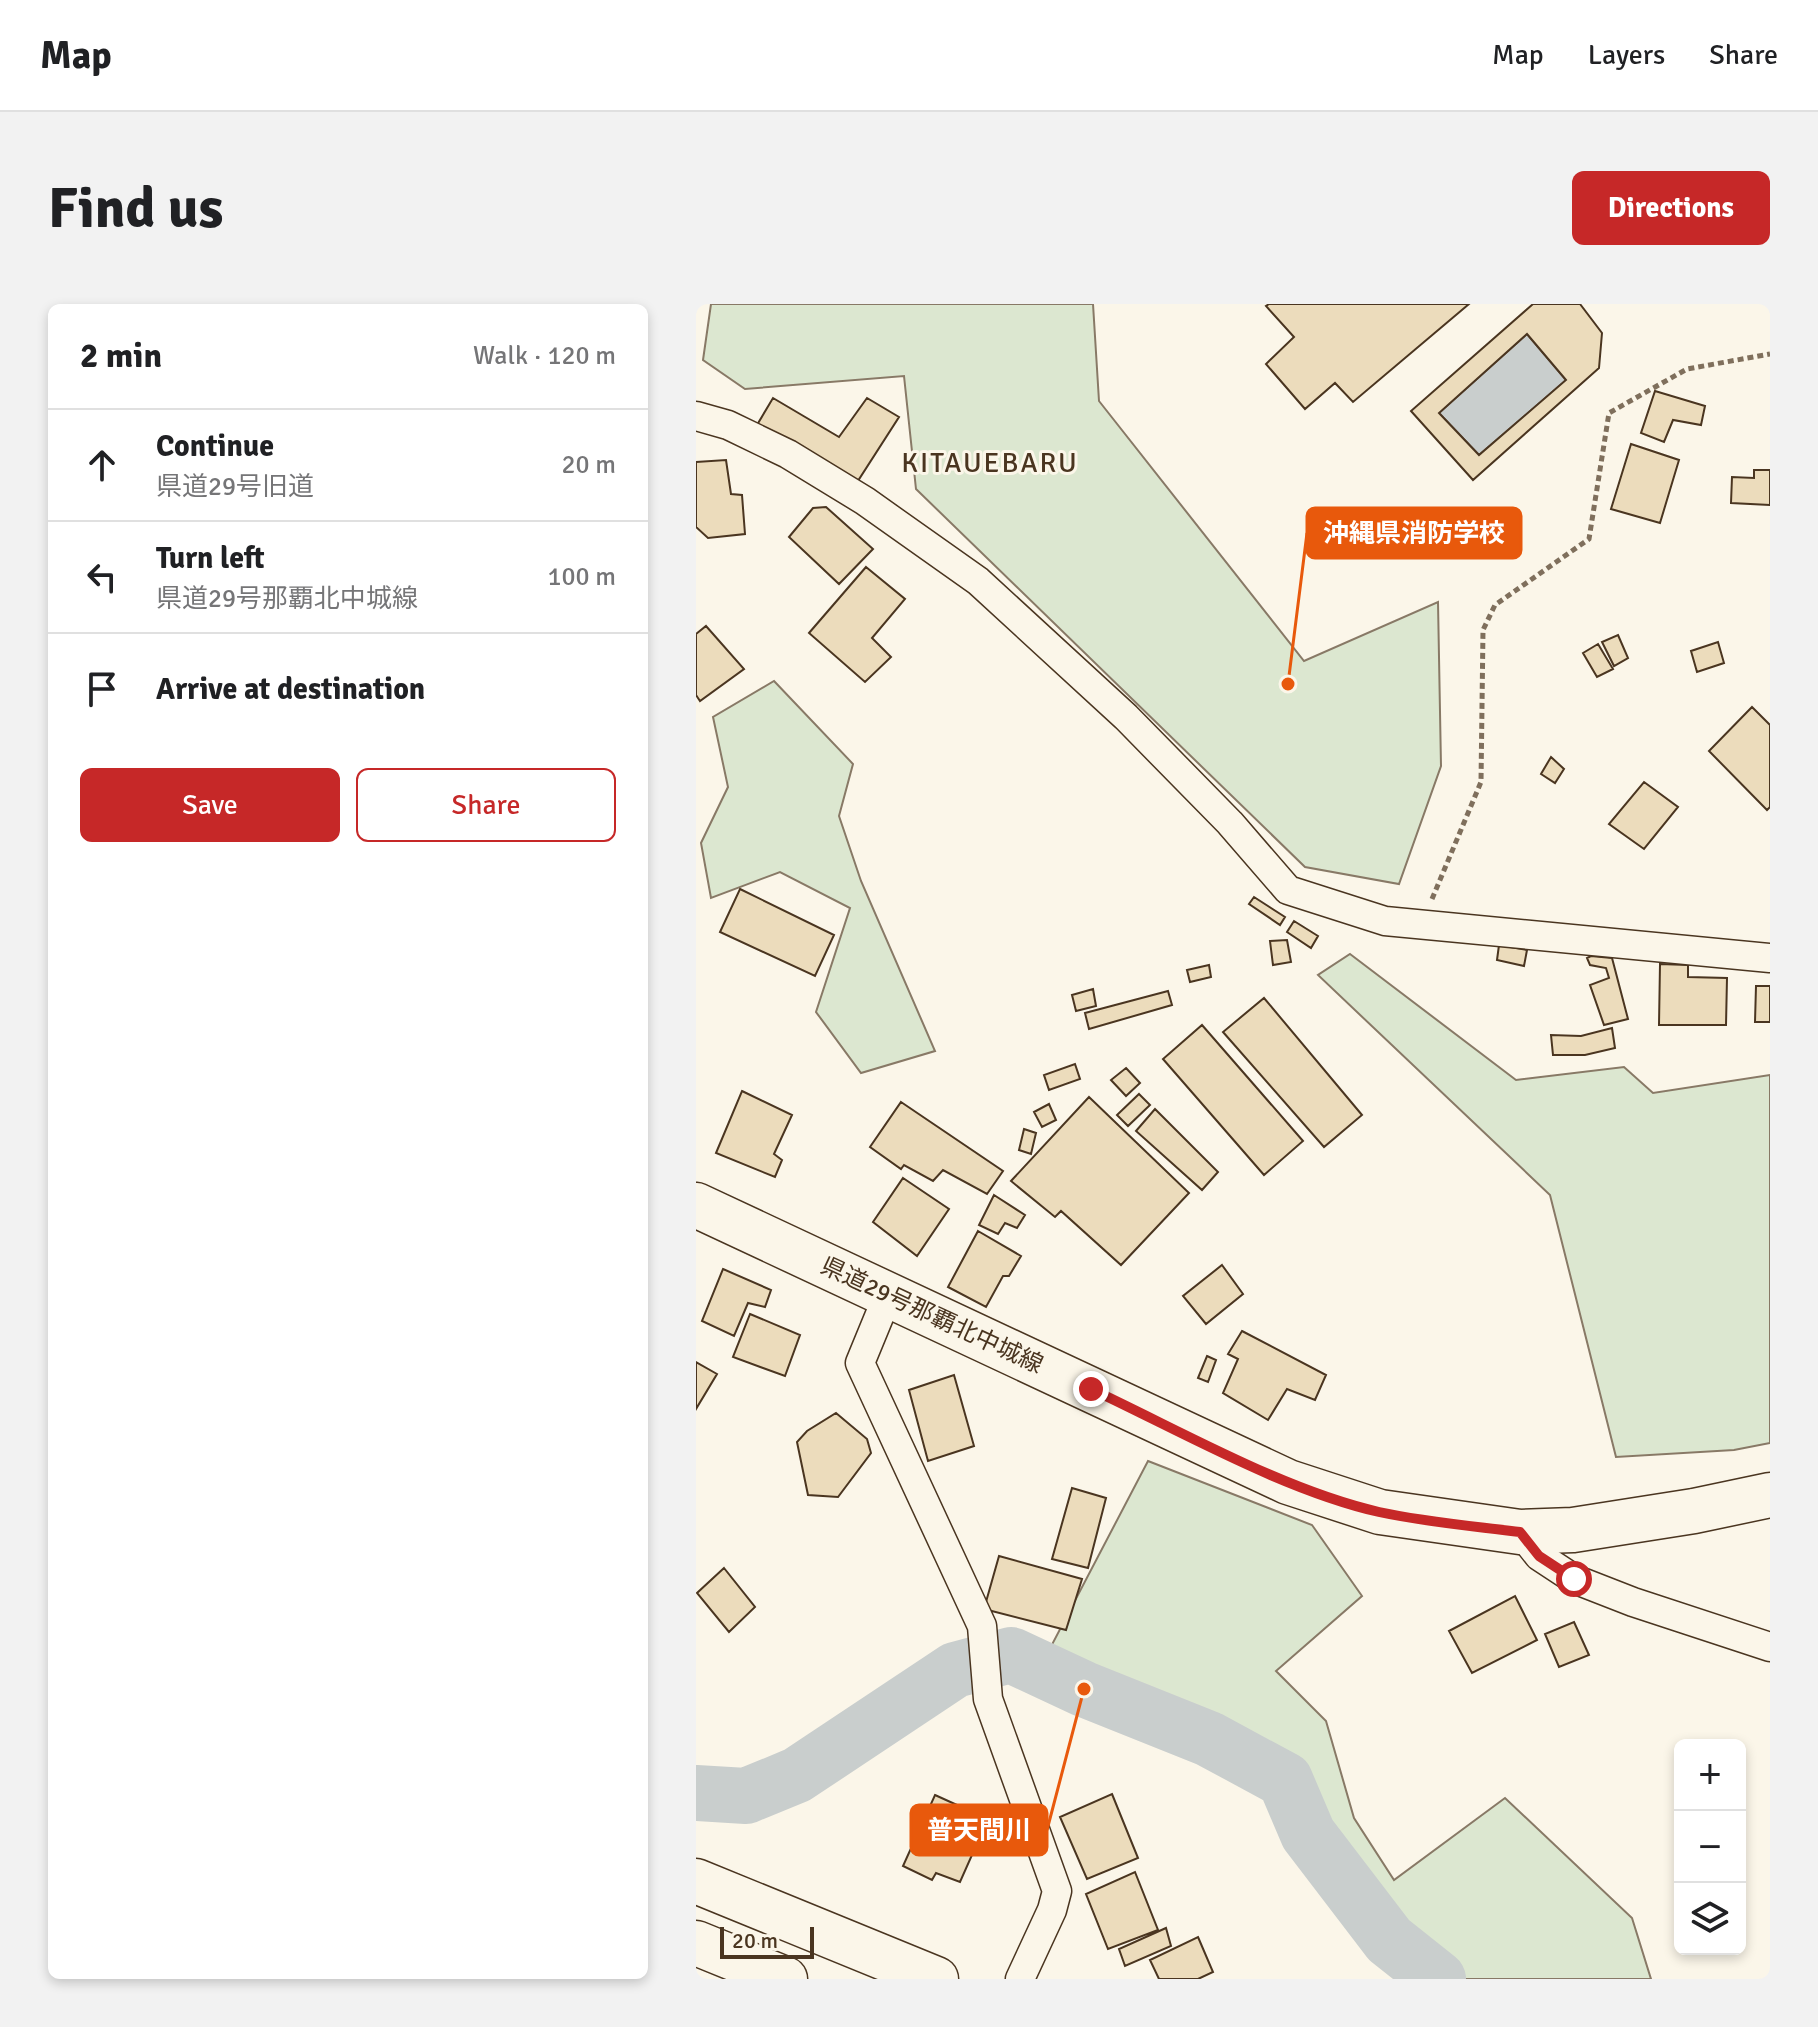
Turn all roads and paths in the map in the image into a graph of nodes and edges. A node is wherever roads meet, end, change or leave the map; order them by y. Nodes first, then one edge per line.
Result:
1 (1770, 354) edge
2 (696, 416) edge
3 (1422, 924) junction
4 (1770, 958) edge
5 (696, 1205) edge
6 (888, 1295) junction
7 (1770, 1495) edge
8 (1520, 1532) junction
9 (1770, 1647) edge
10 (696, 1881) edge
11 (696, 1943) edge
12 (785, 1979) edge
13 (936, 1979) edge
14 (1020, 1979) edge

1 - 3 path
2 - 3 street
3 - 4 street
5 - 6 main road, 県道29号那覇北中城線
6 - 8 main road, 県道29号那覇北中城線
6 - 14 street
7 - 8 main road, 県道29号那覇北中城線
8 - 9 street
10 - 13 main road
11 - 12 main road

